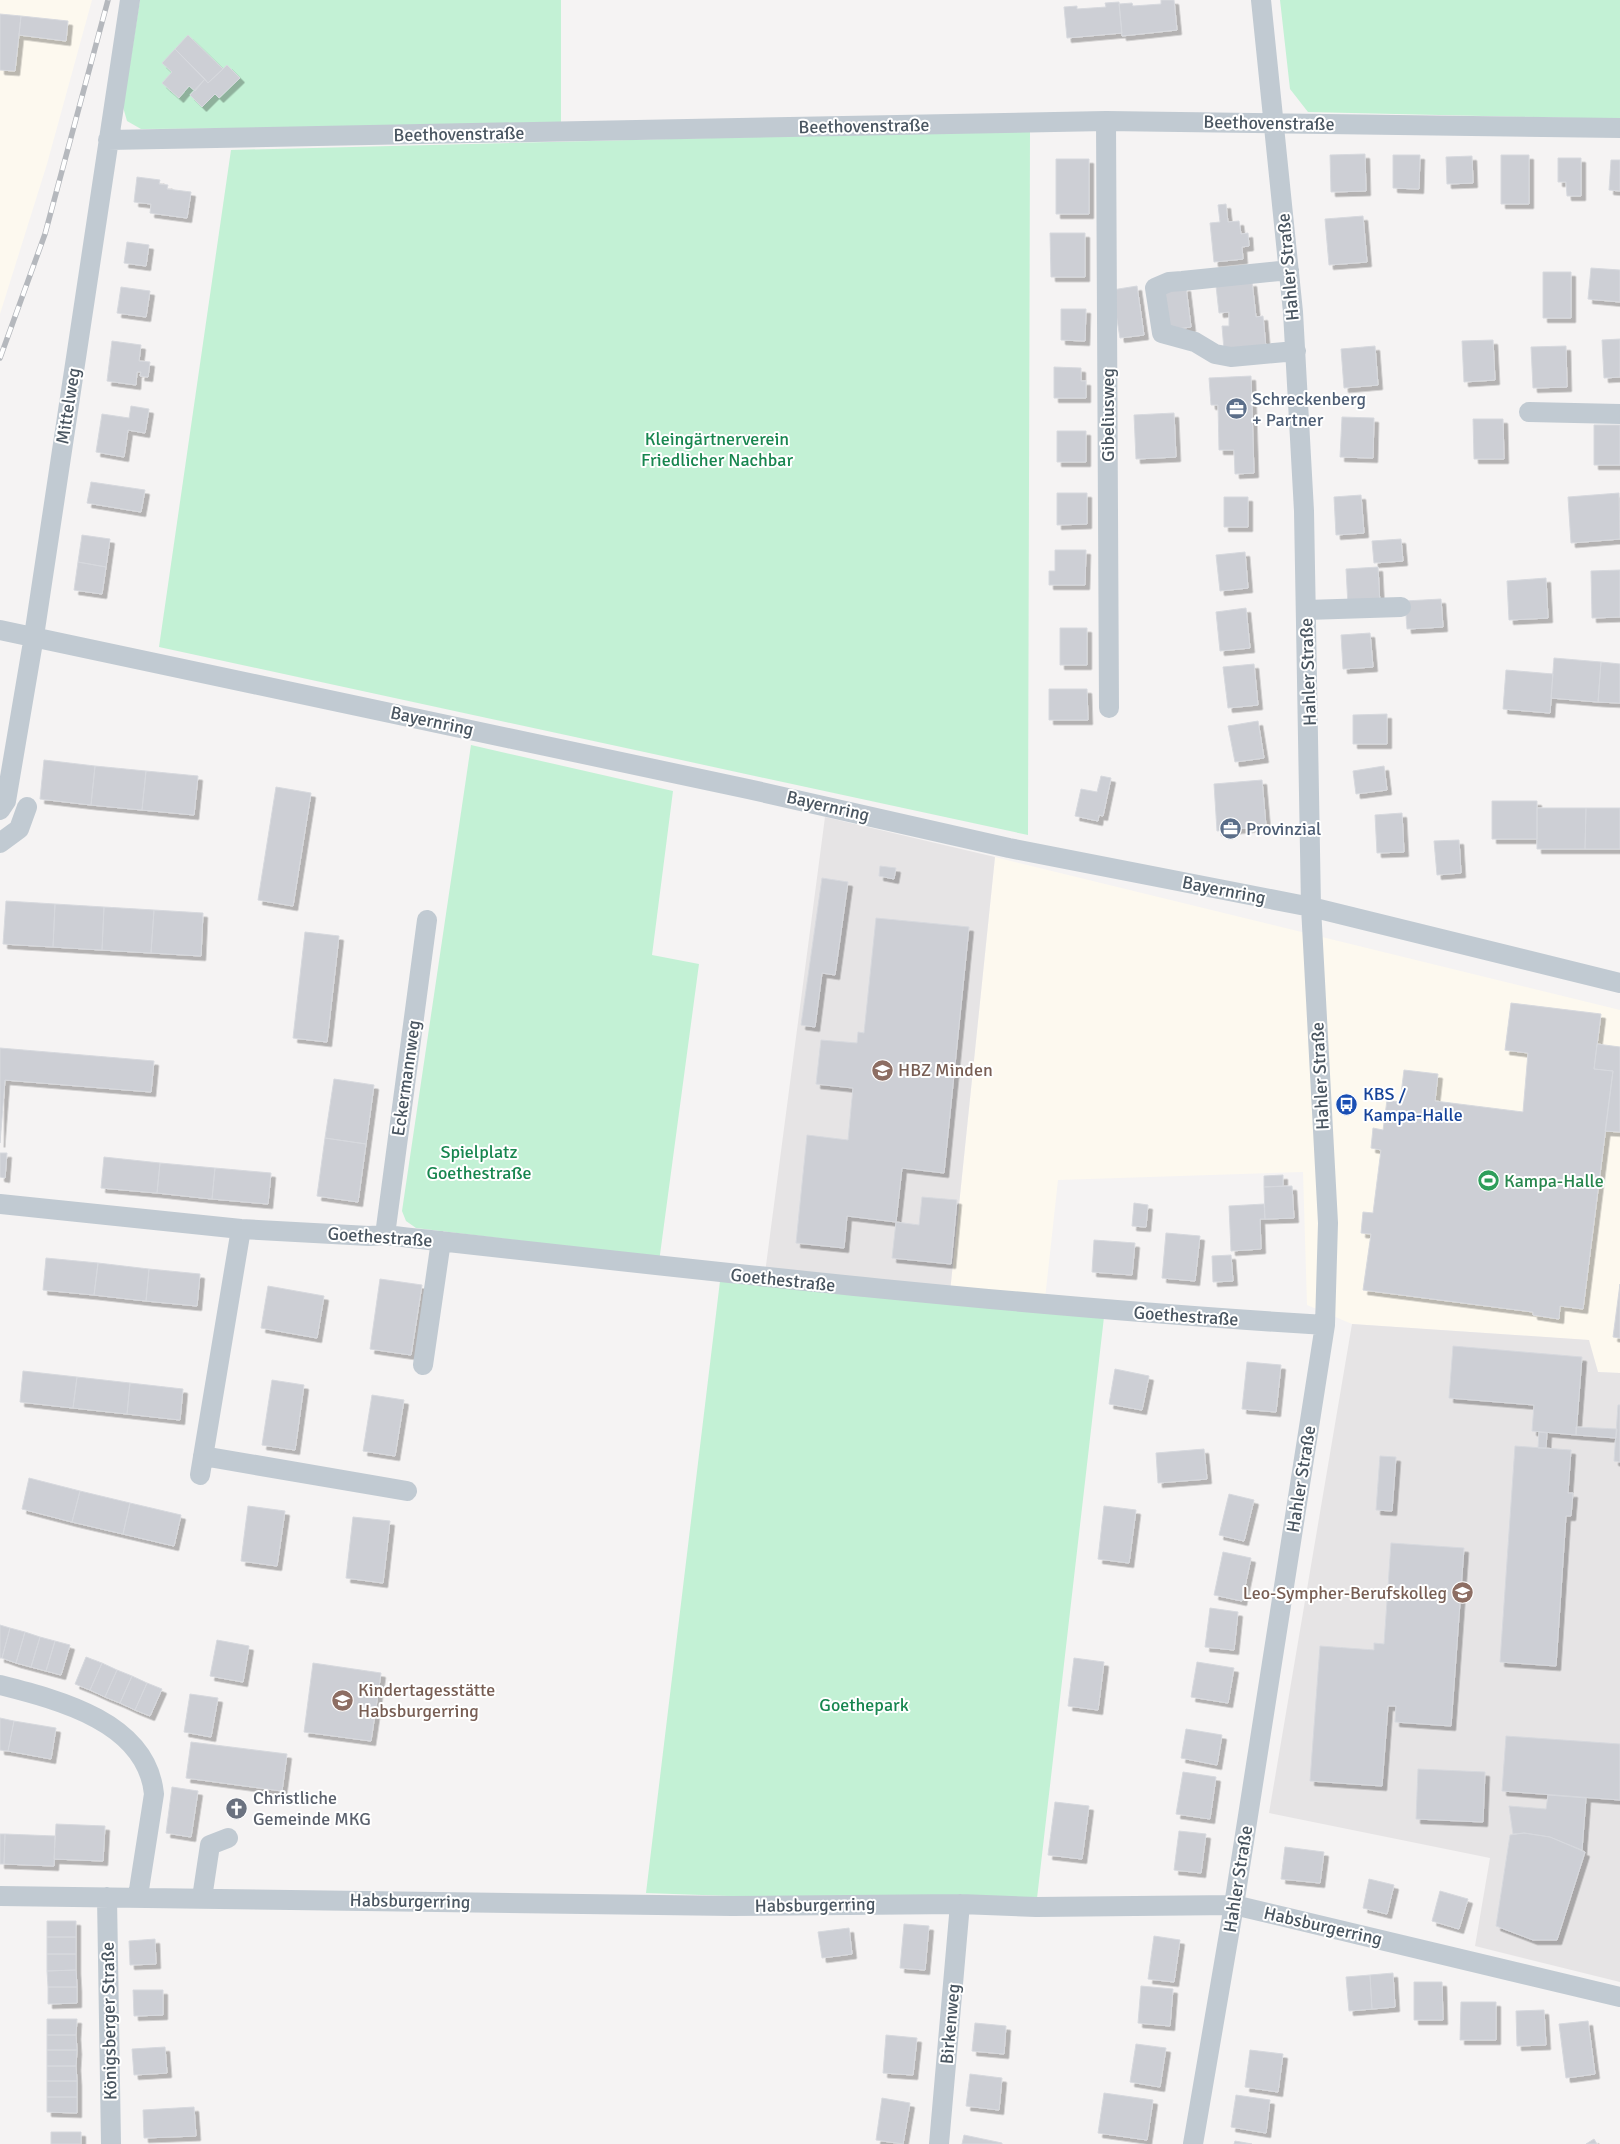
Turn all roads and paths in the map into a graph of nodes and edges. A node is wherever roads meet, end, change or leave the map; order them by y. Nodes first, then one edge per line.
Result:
1 (130, 0) edge
2 (1262, 0) edge
3 (1106, 121) junction
4 (1274, 123) junction
5 (1620, 128) edge
6 (108, 140) junction
7 (1289, 270) junction
8 (1296, 351) junction
9 (1529, 412) dead end
10 (1620, 414) edge
11 (1401, 607) dead end
12 (1306, 610) junction
13 (0, 630) edge
14 (34, 636) junction
15 (1109, 708) dead end
16 (27, 808) dead end
17 (0, 810) edge
18 (0, 843) edge
19 (1311, 907) junction
20 (427, 920) dead end
21 (1620, 983) edge
22 (0, 1204) edge
23 (242, 1229) junction
24 (386, 1235) junction
25 (441, 1241) junction
26 (1325, 1325) junction
27 (423, 1365) dead end
28 (407, 1491) dead end
29 (0, 1685) edge
30 (228, 1838) dead end
31 (0, 1896) edge
32 (138, 1896) junction
33 (108, 1897) junction
34 (202, 1898) junction
35 (960, 1904) junction
36 (1234, 1905) junction
37 (1620, 1997) edge
38 (111, 2144) edge
39 (939, 2144) edge
40 (1194, 2144) edge

1 - 6 street, Mittelweg
2 - 4 street, Hahler Straße
3 - 4 street, Beethovenstraße
3 - 6 street, Beethovenstraße
3 - 15 street, Gibeliusweg
4 - 5 street, Beethovenstraße
4 - 7 street, Hahler Straße
6 - 14 street, Mittelweg
7 - 8 street, Hahler Straße
7 - 8 street
8 - 12 street, Hahler Straße
9 - 10 street
11 - 12 street
12 - 19 street, Hahler Straße
13 - 14 street, Bayernring
14 - 17 street, Mittelweg
14 - 19 street, Bayernring
16 - 18 street
19 - 21 street, Bayernring
19 - 26 street, Hahler Straße
20 - 24 street, Eckermannweg
22 - 23 street, Goethestraße
23 - 24 street, Goethestraße
23 - 28 street
24 - 25 street, Goethestraße
25 - 26 street, Goethestraße
25 - 27 street
26 - 36 street, Hahler Straße
29 - 32 street
30 - 34 street
31 - 33 street, Habsburgerring
32 - 33 street, Habsburgerring
32 - 34 street, Habsburgerring
33 - 38 street, Königsberger Straße
34 - 35 street, Habsburgerring
35 - 36 street, Habsburgerring
35 - 39 street, Birkenweg
36 - 37 street, Habsburgerring
36 - 40 street, Hahler Straße

